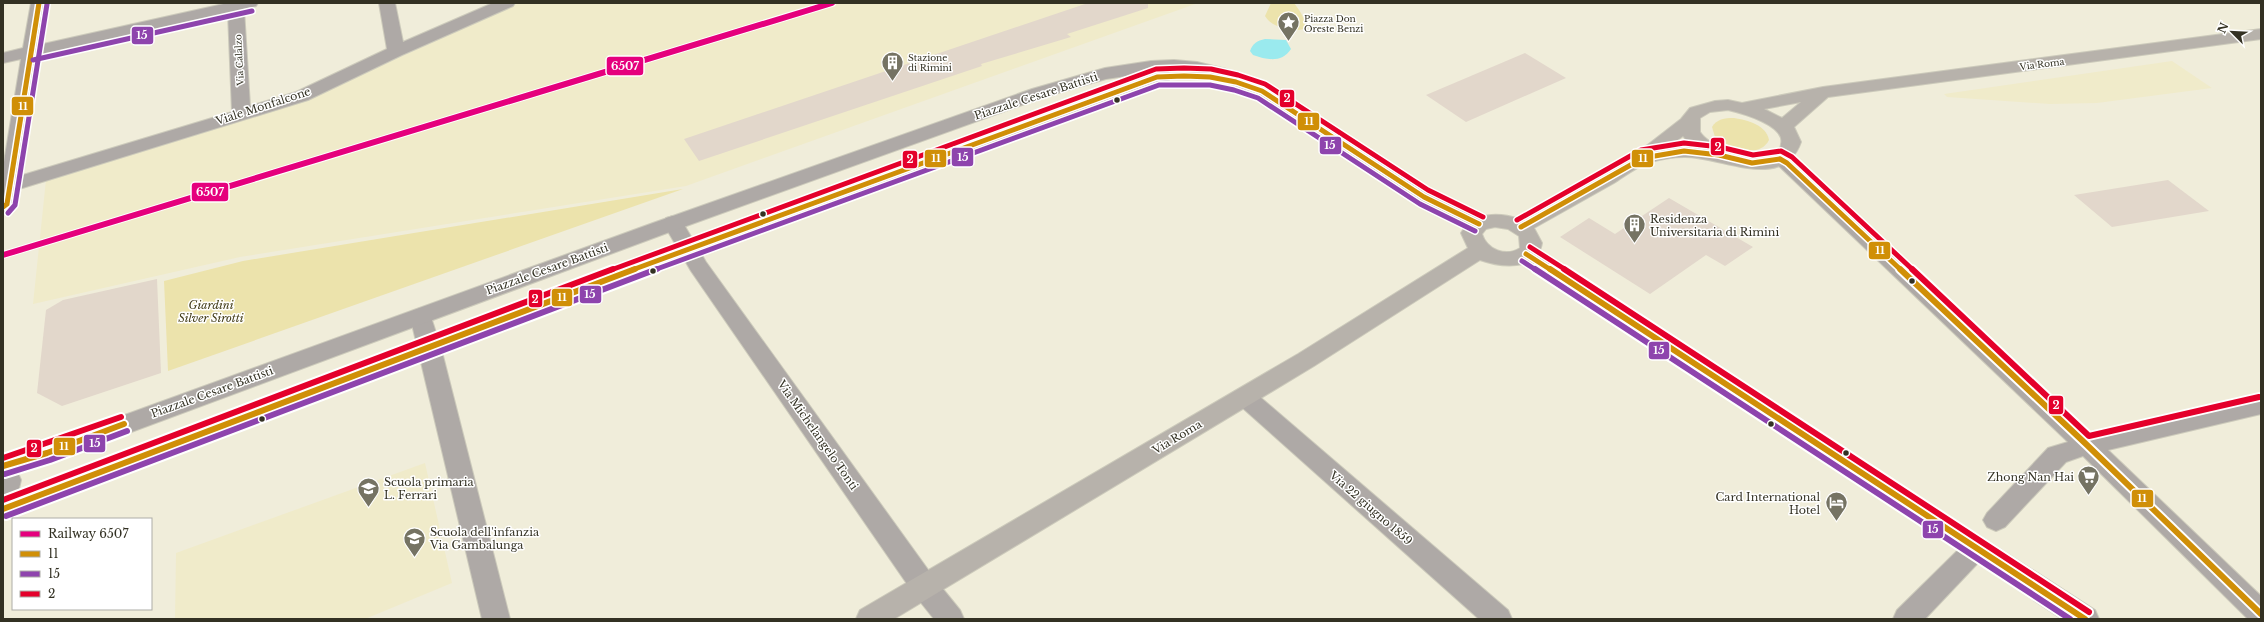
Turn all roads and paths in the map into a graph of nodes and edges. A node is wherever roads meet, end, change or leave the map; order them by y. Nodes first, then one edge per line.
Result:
1 (39, 3) edge
2 (387, 3) edge
3 (507, 3) edge
4 (243, 5) edge
5 (2261, 34) edge
6 (396, 51) junction
7 (31, 52) junction
8 (3, 58) edge
9 (1240, 81) junction
10 (1823, 92) junction
11 (1744, 108) junction
12 (241, 113) junction
13 (1689, 122) junction
14 (1783, 127) junction
15 (1719, 155) junction
16 (1643, 158) junction
17 (1780, 159) junction
18 (6, 188) edge
19 (3, 207) edge
20 (673, 224) junction
21 (1479, 224) junction
22 (1521, 227) junction
23 (689, 249) junction
24 (1480, 250) junction
25 (1526, 254) junction
26 (421, 316) junction
27 (430, 348) junction
28 (1245, 396) junction
29 (2261, 405) edge
30 (2087, 445) junction
31 (3, 466) edge
32 (3, 470) edge
33 (3, 499) edge
34 (3, 509) edge
35 (1996, 520) dead end
36 (1976, 547) junction
37 (924, 586) junction
38 (2261, 614) edge
39 (496, 619) edge
40 (870, 619) edge
41 (950, 619) edge
42 (1498, 619) edge
43 (1907, 619) edge
44 (2084, 619) edge

1 - 7 street
2 - 6 street
3 - 6 street, Viale Monfalcone
4 - 7 street
4 - 12 street, Via Calalzo
5 - 10 main road, Via Roma
6 - 12 street, Viale Monfalcone
7 - 8 street
7 - 18 street
9 - 20 street, Piazzale Cesare Battisti
9 - 21 street
9 - 23 street, Piazzale Cesare Battisti
10 - 11 main road, Via Roma
10 - 14 main road
11 - 13 main road
11 - 14 main road
12 - 18 street, Viale Monfalcone
13 - 15 main road
13 - 16 main road
14 - 17 main road
15 - 16 main road
15 - 17 main road
16 - 22 main road
17 - 30 street
18 - 19 street
20 - 23 street
20 - 26 street, Piazzale Cesare Battisti
21 - 22 main road
21 - 24 main road
22 - 25 main road
23 - 27 street, Piazzale Cesare Battisti
23 - 37 street, Via Michelangelo Tonti
24 - 25 main road
24 - 28 main road, Via Roma
25 - 36 street
26 - 27 street
26 - 31 street, Piazzale Cesare Battisti
27 - 34 street, Piazzale Cesare Battisti
27 - 39 street
28 - 37 main road, Via Roma
28 - 42 street, Via 22 giugno 1859
29 - 30 street
30 - 35 street
30 - 38 street
32 - 33 street
36 - 43 street
36 - 44 street
37 - 40 main road, Via Roma
37 - 41 street, Via Michelangelo Tonti

